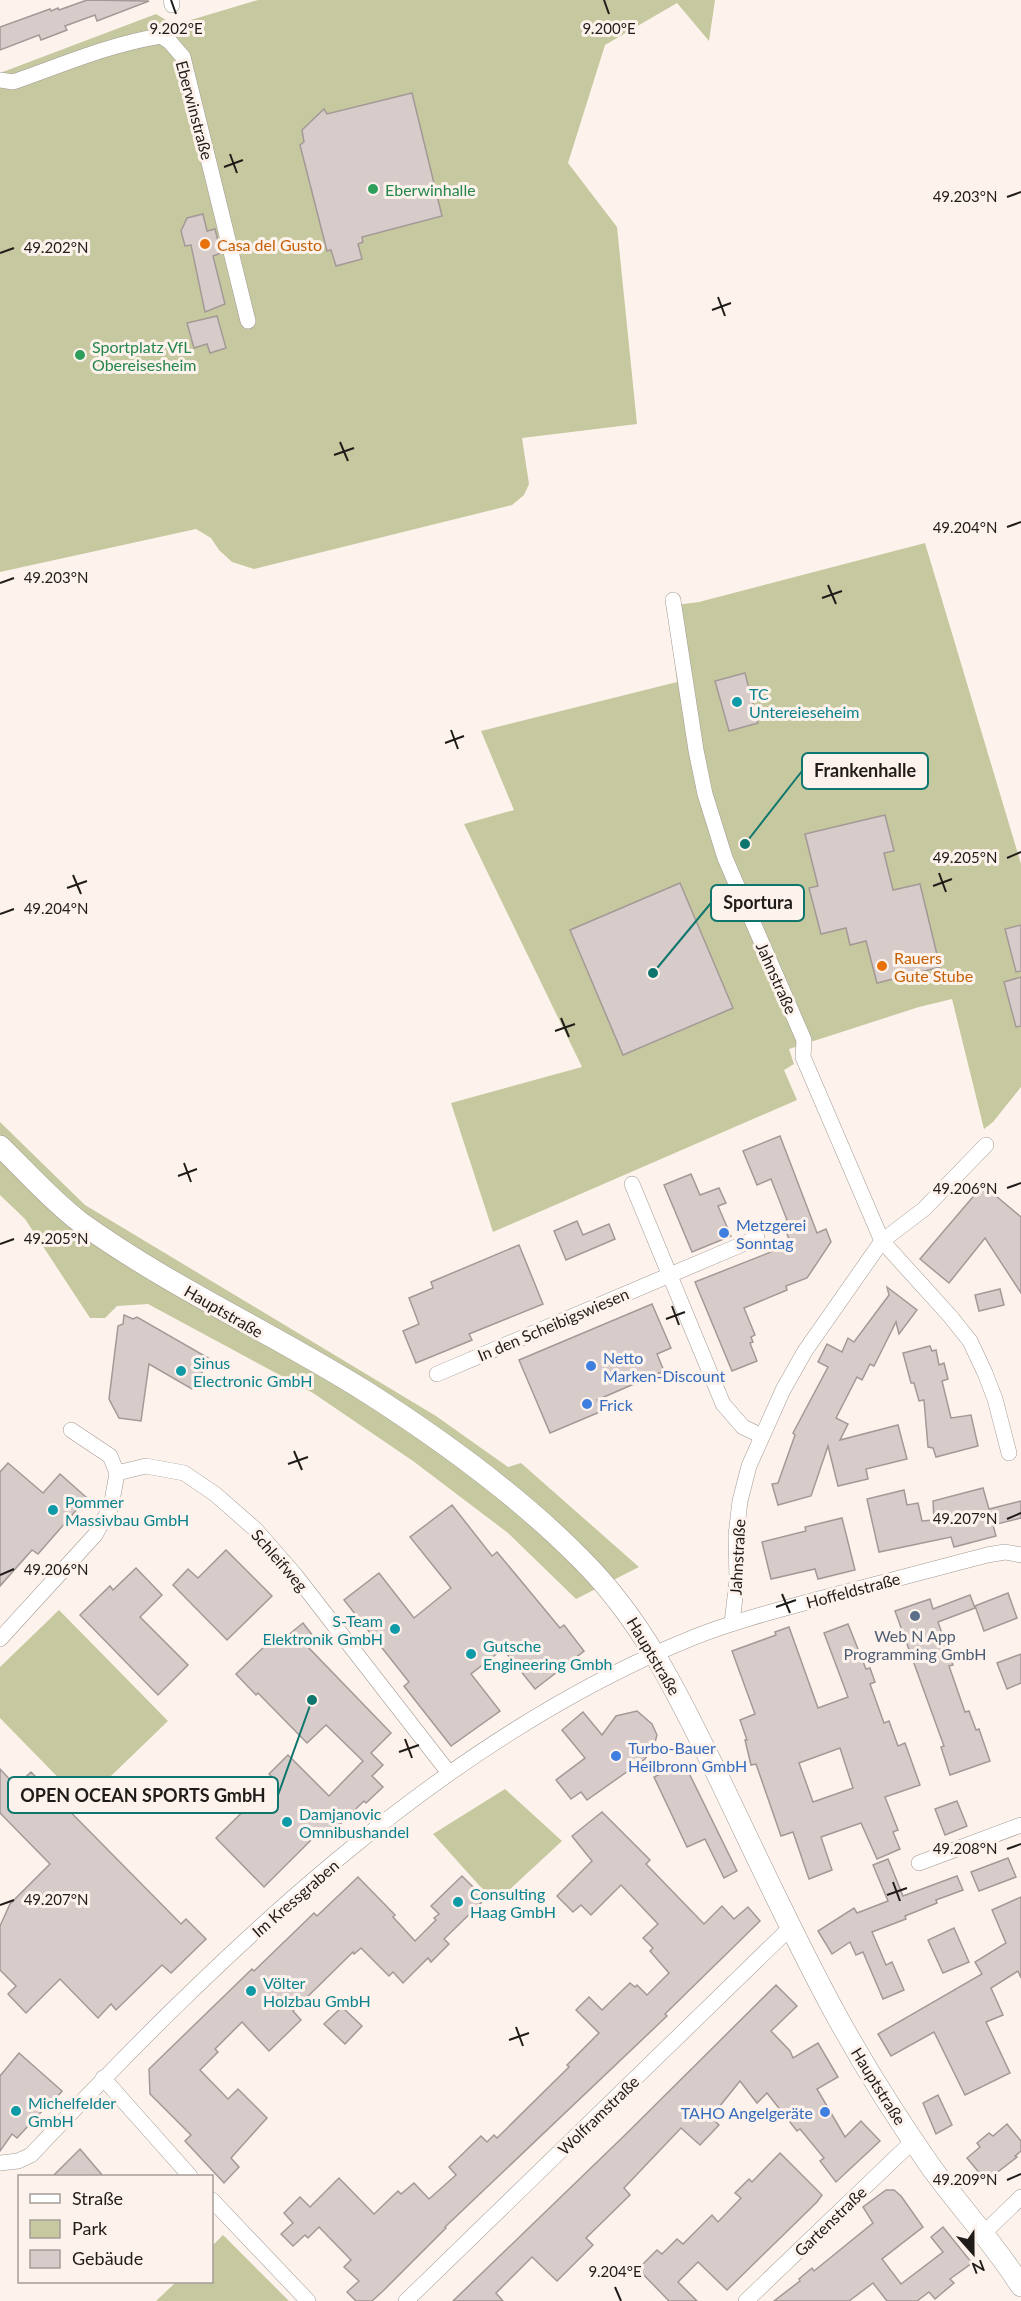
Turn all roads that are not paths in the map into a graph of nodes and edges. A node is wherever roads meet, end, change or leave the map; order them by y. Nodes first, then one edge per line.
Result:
1 (0, 80) edge
2 (248, 321) dead end
3 (673, 600) dead end
4 (986, 1144) dead end
5 (0, 1146) edge
6 (632, 1184) dead end
7 (757, 1238) dead end
8 (882, 1241) junction
9 (669, 1274) junction
10 (437, 1374) dead end
11 (71, 1430) dead end
12 (762, 1436) junction
13 (1009, 1454) dead end
14 (117, 1473) junction
15 (1021, 1555) edge
16 (732, 1623) junction
17 (0, 1639) edge
18 (655, 1654) junction
19 (448, 1773) junction
20 (1021, 1825) edge
21 (919, 1863) dead end
22 (790, 1928) junction
23 (103, 2078) junction
24 (914, 2140) junction
25 (0, 2163) edge
26 (189, 2175) edge
27 (1021, 2198) edge
28 (213, 2201) edge
29 (984, 2233) junction
30 (1021, 2286) edge
31 (308, 2301) edge
32 (406, 2301) edge
33 (746, 2301) edge

1 - 2 street, Eberwinstraße
3 - 8 street, Jahnstraße
4 - 8 street, Jahnstraße
5 - 18 main road, Hauptstraße
6 - 9 street
7 - 9 street, In den Scheibigswiesen
8 - 12 street, Jahnstraße
8 - 13 street
9 - 10 street, In den Scheibigswiesen
9 - 12 street
11 - 14 street
12 - 16 street, Jahnstraße
14 - 17 street
14 - 19 street, Schleifweg
15 - 16 street, Hoffeldstraße
16 - 18 street, Hoffeldstraße
18 - 19 street, Im Kressgraben
18 - 22 main road, Hauptstraße
19 - 23 street, Im Kressgraben
20 - 21 street
22 - 24 main road, Hauptstraße
22 - 32 street, Wolframstraße
23 - 25 street, Im Kressgraben
23 - 26 street
24 - 29 main road, Hauptstraße
24 - 33 street, Gartenstraße
27 - 29 street
28 - 31 street
29 - 30 main road, Hauptstraße

